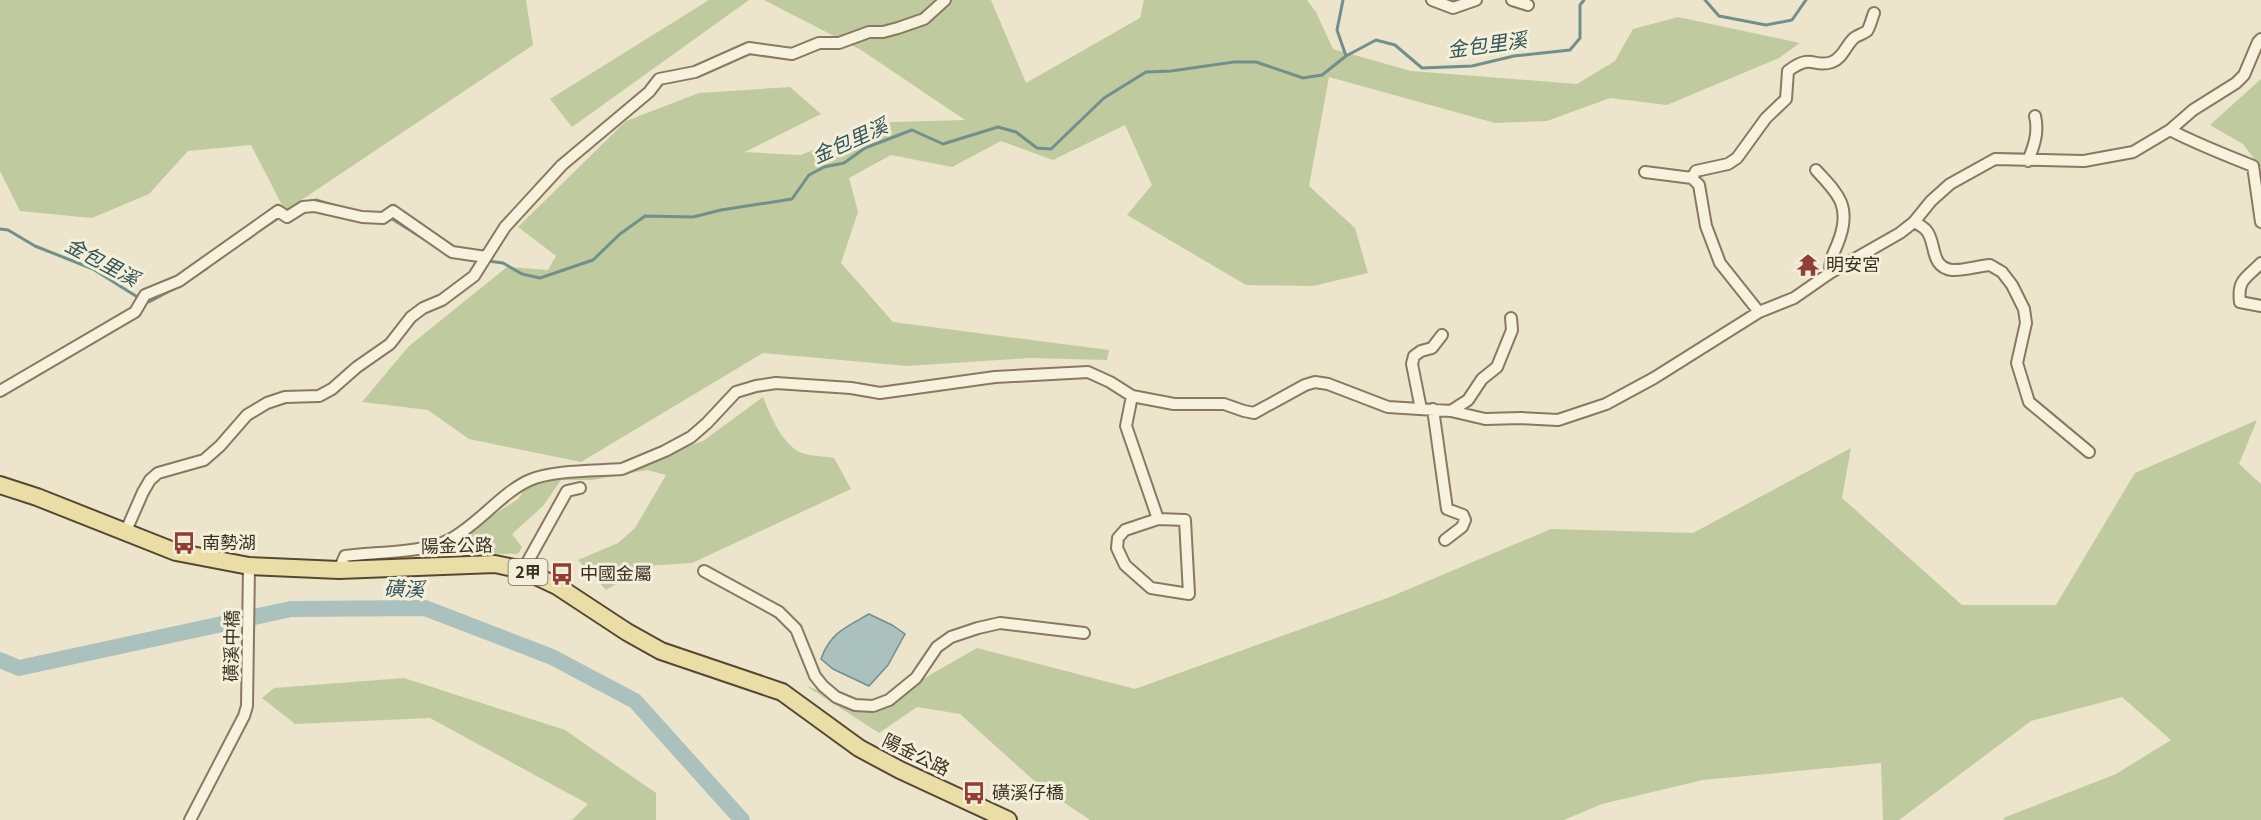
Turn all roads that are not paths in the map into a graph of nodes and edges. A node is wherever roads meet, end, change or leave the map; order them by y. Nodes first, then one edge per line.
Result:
1 (945, 0) edge
2 (1432, 0) edge
3 (1476, 0) edge
4 (1512, 0) edge
5 (1528, 5) dead end
6 (1874, 13) dead end
7 (2261, 39) edge
8 (2036, 116) dead end
9 (2170, 130) junction
10 (2028, 161) junction
11 (2253, 166) junction
12 (1816, 170) dead end
13 (1645, 172) dead end
14 (2261, 175) edge
15 (1692, 178) junction
16 (1914, 222) junction
17 (2261, 222) edge
18 (483, 262) junction
19 (2261, 263) edge
20 (1830, 273) junction
21 (2261, 306) edge
22 (1759, 312) junction
23 (1511, 318) dead end
24 (1442, 335) dead end
25 (0, 391) edge
26 (1132, 396) junction
27 (1421, 409) junction
28 (1433, 409) junction
29 (1450, 411) junction
30 (2089, 452) dead end
31 (0, 485) edge
32 (580, 488) dead end
33 (1158, 519) junction
34 (125, 533) junction
35 (1445, 540) dead end
36 (249, 566) junction
37 (339, 570) junction
38 (524, 570) junction
39 (704, 571) dead end
40 (1084, 633) dead end
41 (190, 820) edge
42 (1008, 820) edge

1 - 18 street
2 - 3 street
4 - 5 street
6 - 15 street
7 - 9 street
8 - 10 street
9 - 10 street
9 - 11 street
10 - 16 street
11 - 14 street
11 - 17 street
12 - 20 street
13 - 15 street
15 - 22 street
16 - 20 street
16 - 30 street
18 - 25 street
18 - 34 street
19 - 21 street
20 - 22 street
22 - 29 street
23 - 29 street
24 - 27 street
26 - 27 street
26 - 33 street
26 - 37 street
27 - 28 street
28 - 29 street
28 - 35 street
31 - 34 main road, 陽金公路 / 2甲
32 - 38 street
33 - 33 street
34 - 36 main road, 陽金公路 / 2甲
36 - 37 main road, 陽金公路 / 2甲
36 - 41 street, 磺溪中橋
37 - 38 main road, 陽金公路 / 2甲
38 - 42 main road, 陽金公路 / 2甲
39 - 40 street

